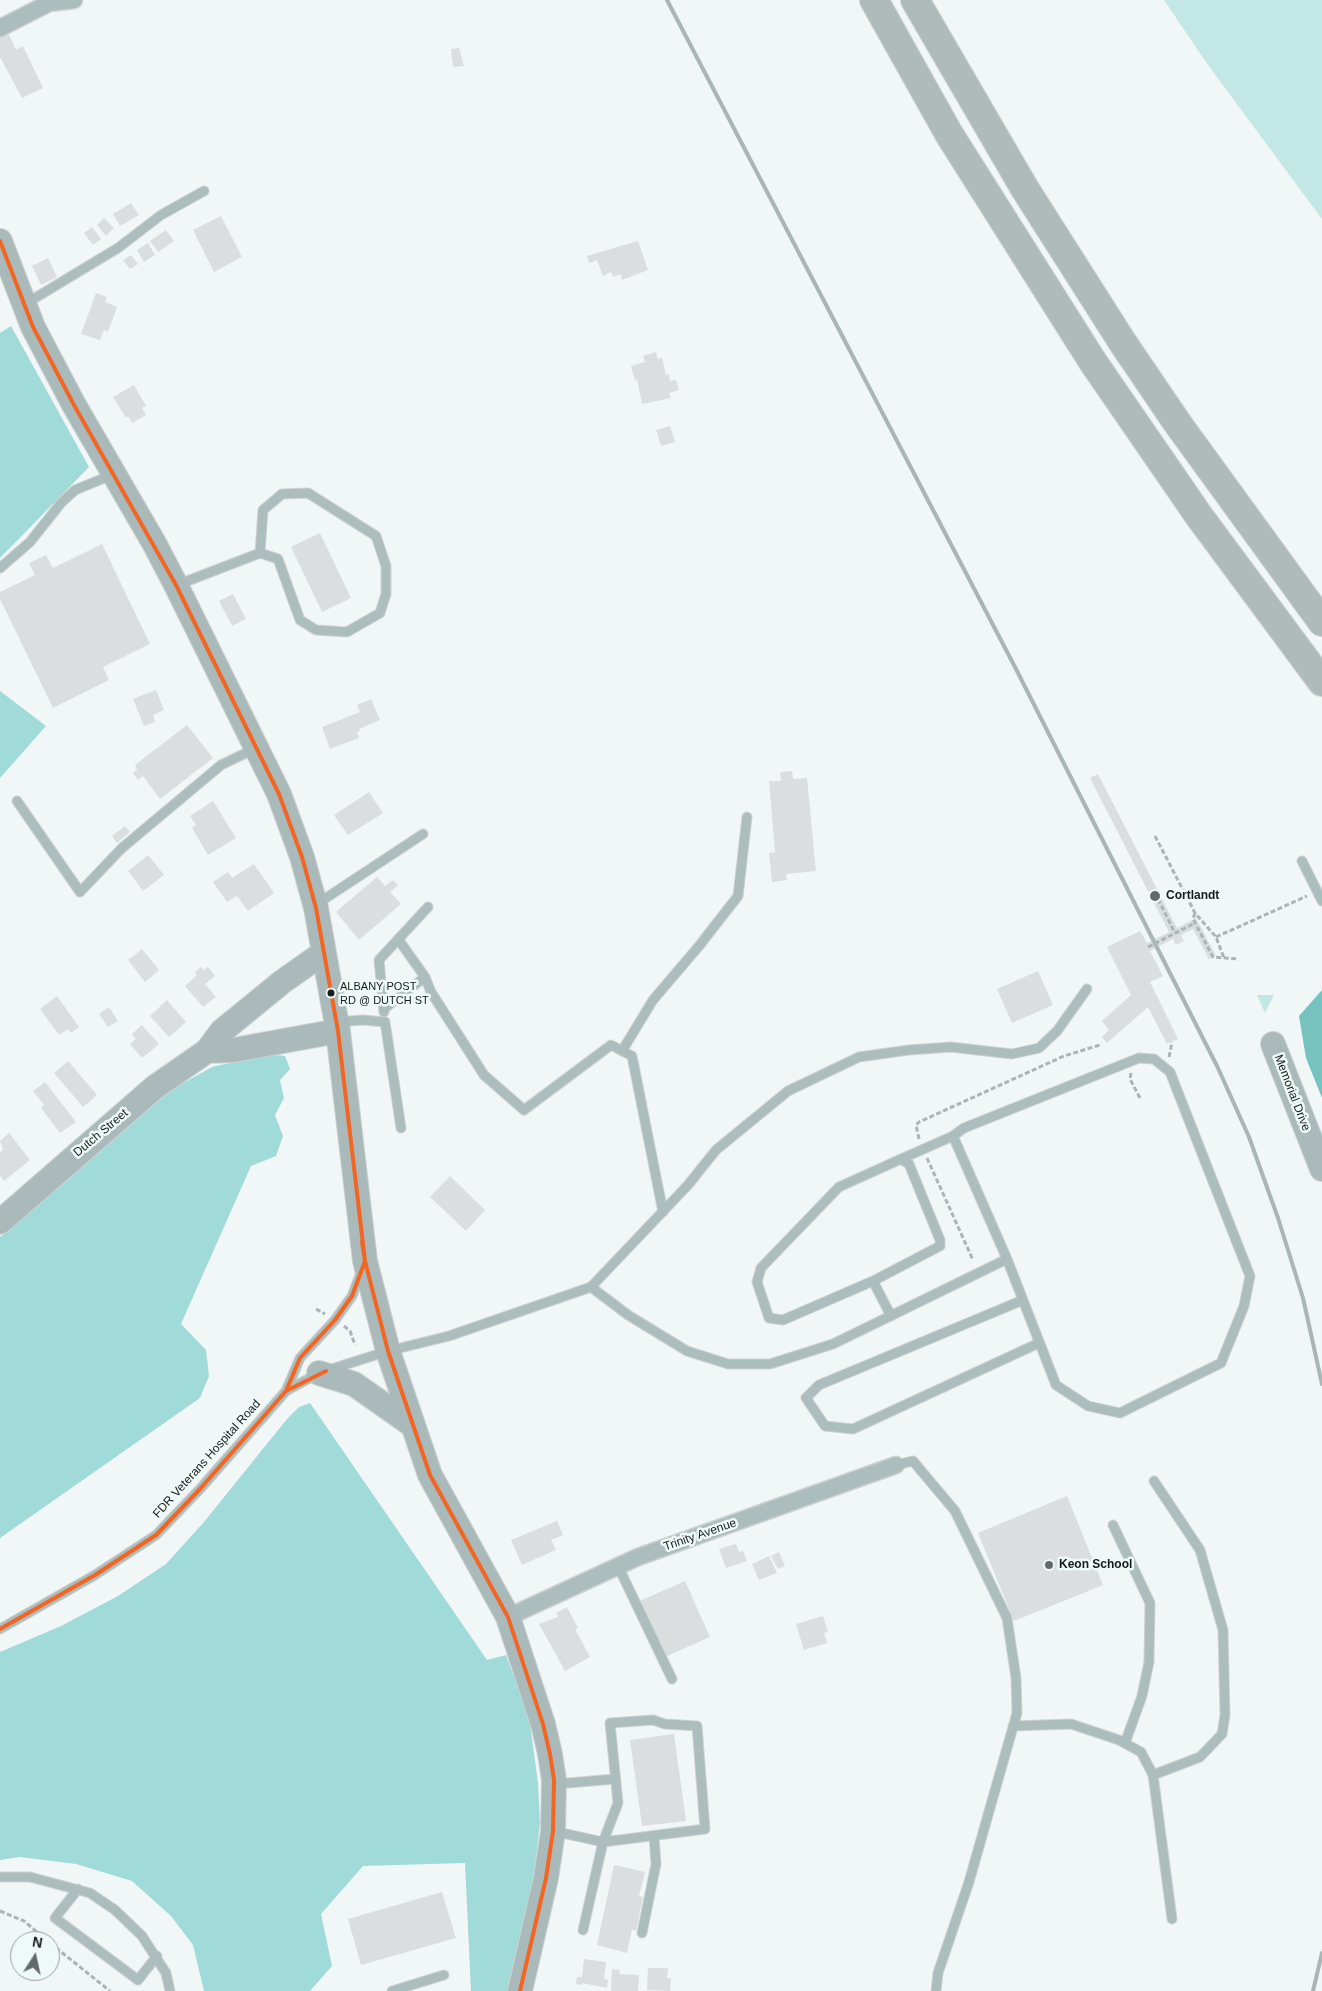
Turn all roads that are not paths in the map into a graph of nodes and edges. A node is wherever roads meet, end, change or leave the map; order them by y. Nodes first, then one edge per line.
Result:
1 (74, 0) edge
2 (874, 0) edge
3 (915, 0) edge
4 (0, 28) edge
5 (204, 191) dead end
6 (0, 241) edge
7 (25, 304) junction
8 (114, 474) junction
9 (260, 554) junction
10 (0, 568) edge
11 (176, 585) junction
12 (1322, 622) edge
13 (1322, 682) edge
14 (256, 748) junction
15 (18, 801) dead end
16 (747, 817) dead end
17 (423, 834) dead end
18 (1302, 862) dead end
19 (1322, 901) edge
20 (315, 905) junction
21 (428, 907) dead end
22 (398, 939) junction
23 (323, 953) junction
24 (425, 977) junction
25 (1087, 989) dead end
26 (384, 1009) junction
27 (385, 1022) junction
28 (337, 1027) junction
29 (1273, 1044) dead end
30 (207, 1051) junction
31 (622, 1051) junction
32 (401, 1128) dead end
33 (953, 1136) junction
34 (901, 1160) junction
35 (1322, 1169) edge
36 (663, 1212) junction
37 (0, 1222) edge
38 (1007, 1259) junction
39 (365, 1261) junction
40 (873, 1281) junction
41 (591, 1287) junction
42 (1023, 1300) junction
43 (890, 1316) junction
44 (1039, 1343) junction
45 (388, 1352) junction
46 (319, 1374) junction
47 (286, 1391) junction
48 (411, 1424) junction
49 (896, 1465) joint
50 (1154, 1481) dead end
51 (1113, 1525) dead end
52 (618, 1566) junction
53 (508, 1617) junction
54 (0, 1630) edge
55 (672, 1679) dead end
56 (1013, 1726) junction
57 (1125, 1743) junction
58 (1153, 1775) junction
59 (615, 1779) junction
60 (554, 1784) junction
61 (553, 1831) junction
62 (654, 1836) junction
63 (603, 1842) junction
64 (0, 1877) edge
65 (78, 1889) junction
66 (1172, 1919) dead end
67 (582, 1930) dead end
68 (642, 1932) dead end
69 (157, 1956) junction
70 (444, 1975) dead end
71 (170, 1991) edge
72 (392, 1991) edge
73 (520, 1991) edge
74 (936, 1991) edge

1 - 4 street
2 - 13 highway
3 - 12 highway
5 - 7 lane
6 - 7 main road
7 - 8 main road
8 - 10 lane
8 - 11 main road
9 - 9 lane
9 - 11 lane
11 - 14 main road
14 - 15 lane
14 - 20 main road
16 - 31 lane
17 - 20 lane
18 - 19 lane
20 - 23 main road
21 - 22 lane
22 - 24 lane
22 - 26 lane
23 - 28 main road
23 - 30 main road, Dutch Street
24 - 26 lane
24 - 31 lane
25 - 36 lane
26 - 27 lane
27 - 28 lane
27 - 32 lane
28 - 30 main road
28 - 39 main road
29 - 35 main road, Memorial Drive
30 - 37 main road, Dutch Street
31 - 36 lane
33 - 34 lane
33 - 38 lane
33 - 44 lane
34 - 40 lane
34 - 40 lane
36 - 41 lane
38 - 42 lane
38 - 43 lane
39 - 45 main road
39 - 47 lane
40 - 43 lane
41 - 43 lane
41 - 45 lane, FDR Veterans Hospital Road
42 - 44 lane
42 - 44 lane
45 - 46 lane, FDR Veterans Hospital Road
45 - 48 main road
46 - 47 lane, FDR Veterans Hospital Road
46 - 48 main road
47 - 54 lane, FDR Veterans Hospital Road
48 - 53 main road
49 - 52 street, Trinity Avenue
49 - 56 lane
50 - 58 lane
51 - 57 lane
52 - 53 street, Trinity Avenue
52 - 55 lane
53 - 60 main road
56 - 57 lane
56 - 74 lane
57 - 58 lane
58 - 66 lane
59 - 60 lane
59 - 62 lane
59 - 63 lane
60 - 61 main road
61 - 63 lane
61 - 73 main road
62 - 63 lane
62 - 68 lane
63 - 67 lane
64 - 65 lane
65 - 69 lane
65 - 69 lane
69 - 71 lane
70 - 72 lane

